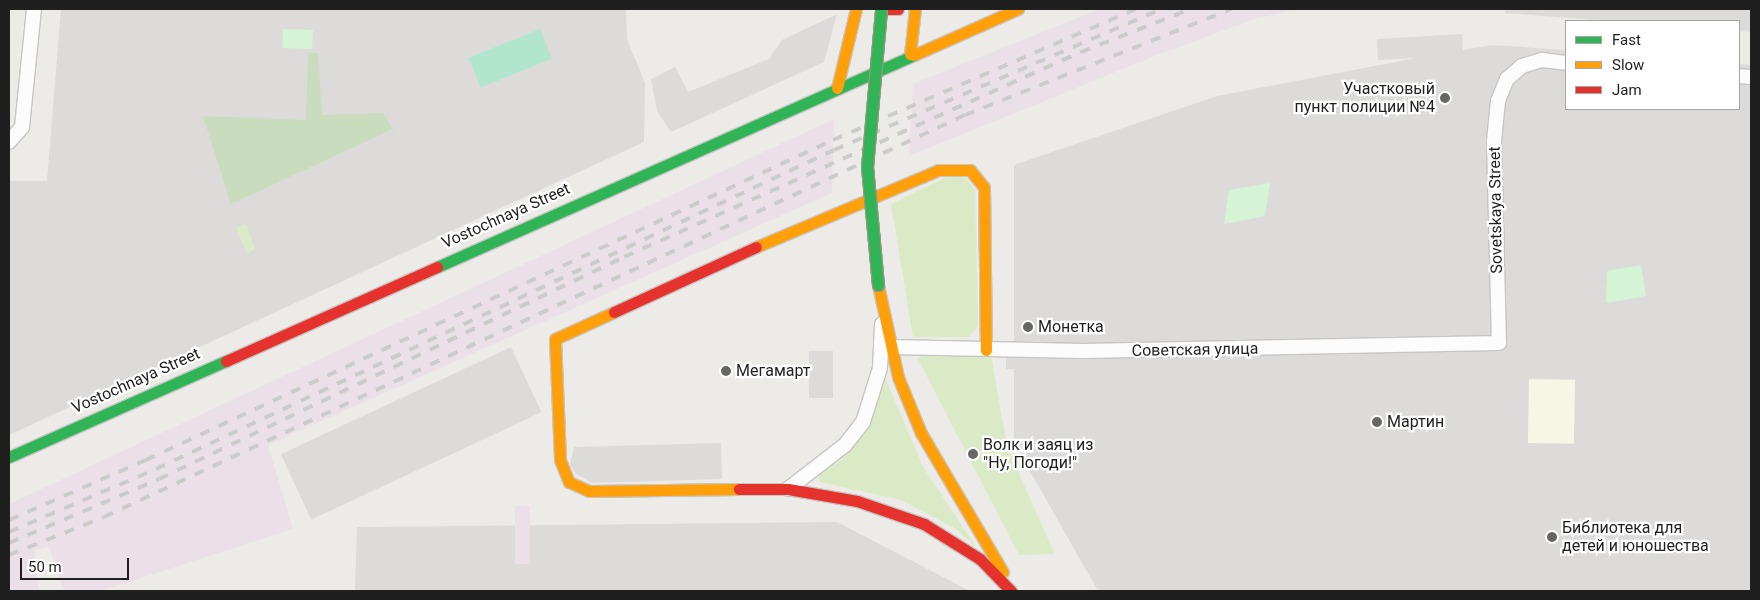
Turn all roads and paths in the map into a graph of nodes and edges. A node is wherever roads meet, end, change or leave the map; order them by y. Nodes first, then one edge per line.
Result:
1 (34, 9) edge
2 (856, 9) edge
3 (882, 9) edge
4 (898, 9) edge
5 (915, 9) edge
6 (1018, 9) edge
7 (910, 54) junction
8 (1565, 62) edge
9 (837, 88) junction
10 (9, 142) edge
11 (882, 316) junction
12 (890, 348) junction
13 (986, 350) junction
14 (9, 457) edge
15 (788, 489) junction
16 (1013, 591) edge

1 - 10 street
2 - 9 main road
3 - 4 main road
3 - 11 main road, bridge
5 - 7 main road
6 - 7 main road, Vostochnaya Street
7 - 9 main road, Vostochnaya Street
8 - 13 street, Советская улица
9 - 14 main road, Vostochnaya Street
11 - 12 main road
11 - 15 street
12 - 13 street, Советская улица
12 - 16 main road
13 - 15 main road
15 - 16 main road

